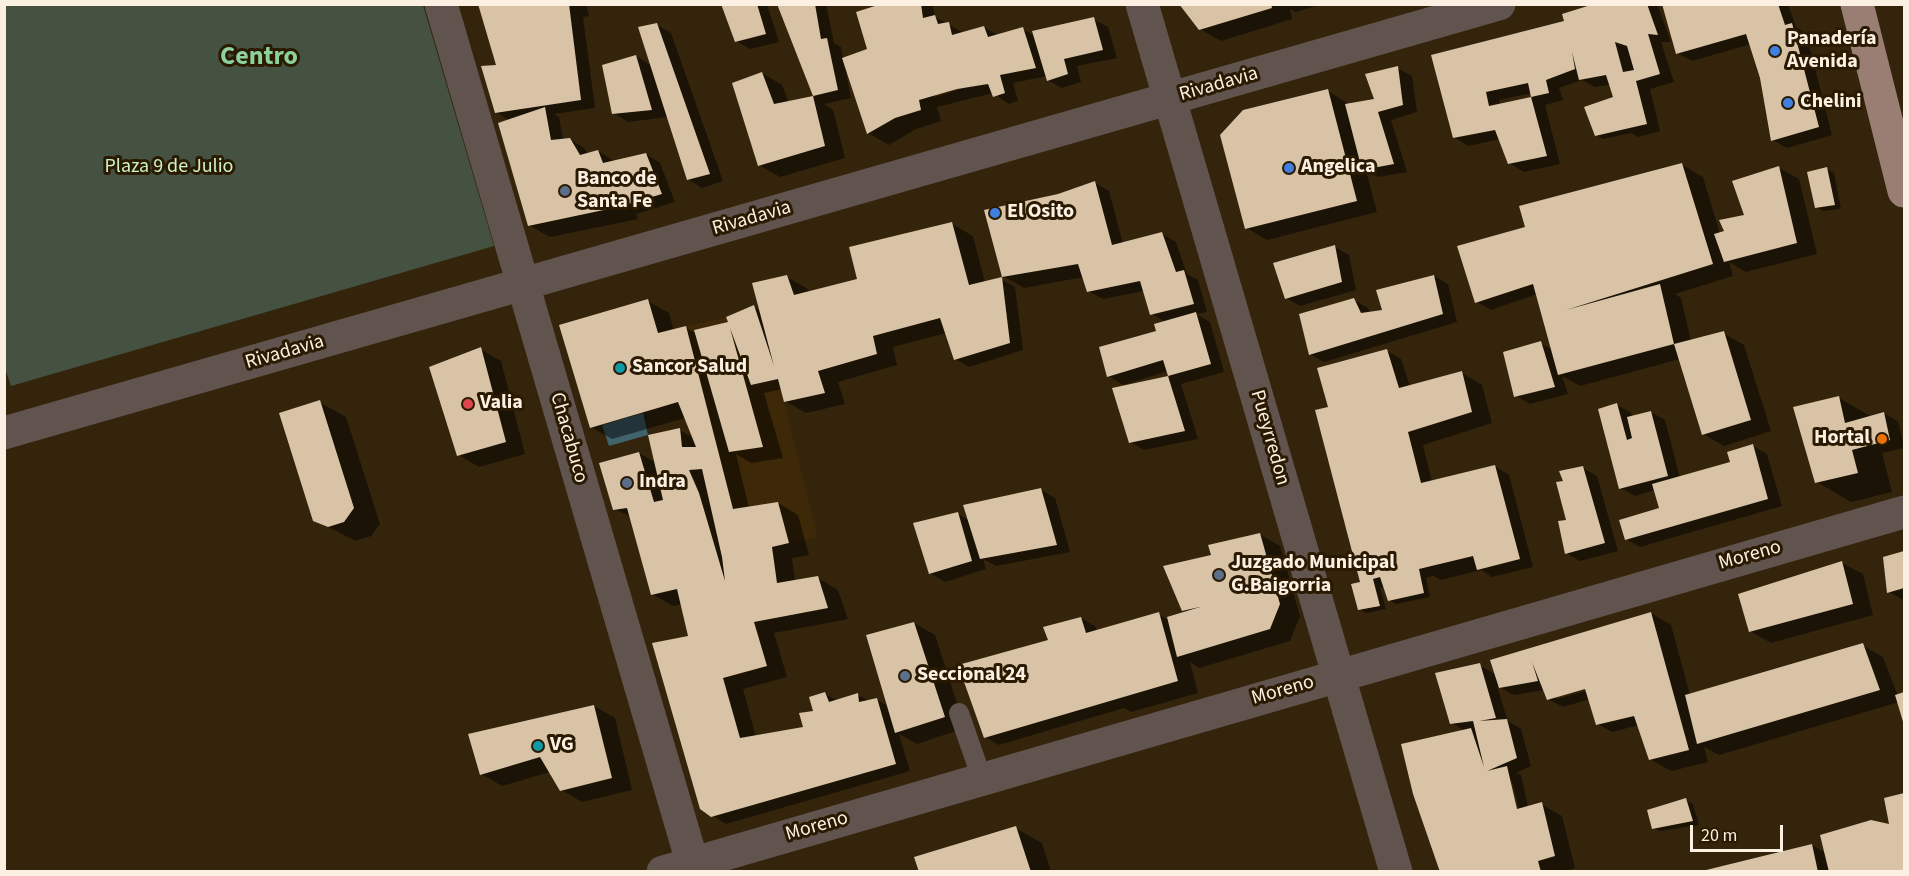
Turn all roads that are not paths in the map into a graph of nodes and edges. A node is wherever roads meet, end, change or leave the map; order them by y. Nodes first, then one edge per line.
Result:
1 (441, 4) edge
2 (1142, 4) edge
3 (1499, 4) edge
4 (1857, 4) edge
5 (1170, 99) junction
6 (1905, 191) edge
7 (523, 284) junction
8 (4, 433) edge
9 (1905, 512) edge
10 (1339, 675) junction
11 (960, 713) dead end
12 (982, 779) junction
13 (683, 869) edge
14 (1396, 872) edge

1 - 7 street, Chacabuco
2 - 5 street, Pueyrredon
3 - 5 street, Rivadavia
4 - 6 main road
5 - 7 street, Rivadavia
5 - 10 street, Pueyrredon
7 - 8 street, Rivadavia
7 - 13 street, Chacabuco
9 - 10 street, Moreno
10 - 12 street, Moreno
10 - 14 street, Pueyrredon
11 - 12 lane
12 - 13 street, Moreno

